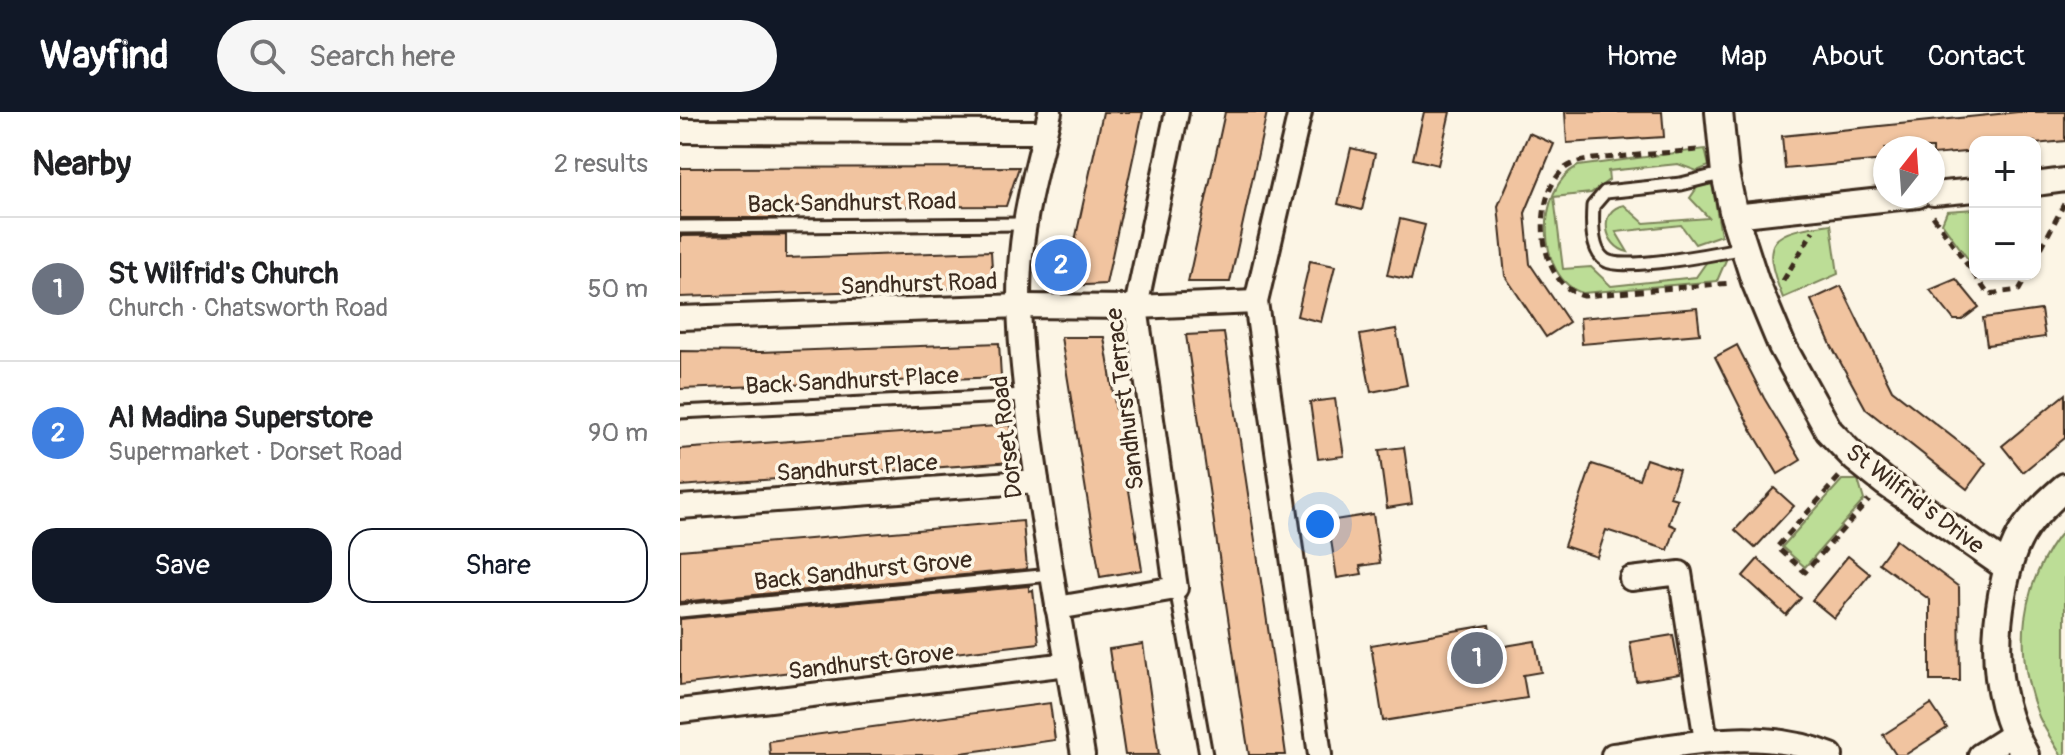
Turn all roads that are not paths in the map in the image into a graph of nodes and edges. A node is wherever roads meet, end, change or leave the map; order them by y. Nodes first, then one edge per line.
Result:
1 (1177, 112) edge
2 (1300, 112) edge
3 (1719, 112) edge
4 (1048, 122) edge
5 (680, 131) edge
6 (1724, 161) junction
7 (2065, 180) edge
8 (2041, 183) edge
9 (1969, 191) edge
10 (1945, 193) edge
11 (1873, 201) edge
12 (1734, 216) junction
13 (1025, 224) junction
14 (680, 227) edge
15 (1744, 248) junction
16 (1256, 302) junction
17 (1020, 306) junction
18 (1136, 307) junction
19 (680, 318) edge
20 (1026, 395) junction
21 (680, 412) edge
22 (1037, 481) junction
23 (2065, 487) edge
24 (680, 507) edge
25 (2007, 567) junction
26 (1051, 575) junction
27 (1631, 579) dead end
28 (1176, 588) junction
29 (1057, 608) junction
30 (680, 611) edge
31 (1068, 664) junction
32 (680, 711) edge
33 (1706, 741) junction
34 (2019, 745) edge
35 (1083, 755) edge
36 (1206, 755) edge
37 (1320, 755) edge
38 (1613, 755) edge
39 (1831, 755) edge
40 (1980, 755) edge

1 - 18 street, Sandhurst Terrace
2 - 16 street
3 - 6 street, St Wilfrid's Drive
4 - 5 street
4 - 13 street, Dorset Road
6 - 12 street, St Wilfrid's Drive
6 - 15 lane
7 - 8 street
9 - 10 street
11 - 12 street
12 - 15 street, St Wilfrid's Drive
13 - 14 lane, Back Sandhurst Road
13 - 17 street, Dorset Road
15 - 25 street, St Wilfrid's Drive
16 - 18 street, Sandhurst Road
16 - 37 street
17 - 18 street, Sandhurst Road
17 - 19 street, Sandhurst Road
17 - 20 street, Dorset Road
18 - 28 street, Sandhurst Terrace
20 - 21 lane, Back Sandhurst Place
20 - 22 street, Dorset Road
22 - 24 street, Sandhurst Place
22 - 26 street, Dorset Road
23 - 25 street
25 - 34 street
26 - 29 street, Dorset Road
26 - 30 lane, Back Sandhurst Grove
27 - 33 street
28 - 29 street
28 - 36 lane, Sandhurst Terrace
29 - 31 street, Dorset Road
31 - 32 street, Sandhurst Grove
31 - 35 street, Dorset Road
33 - 38 street
33 - 39 street
34 - 40 street

